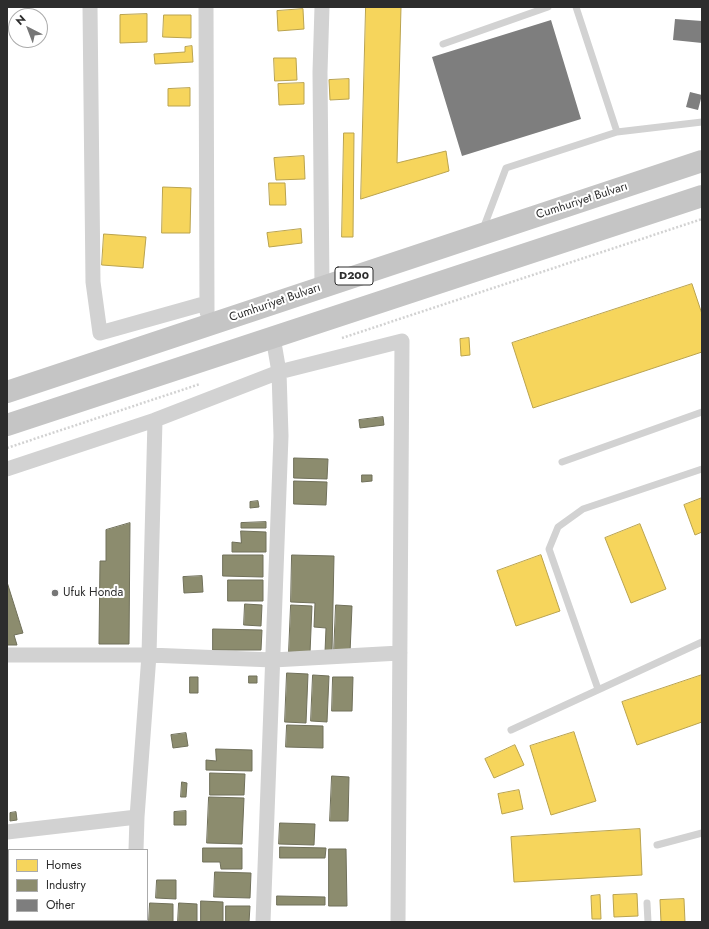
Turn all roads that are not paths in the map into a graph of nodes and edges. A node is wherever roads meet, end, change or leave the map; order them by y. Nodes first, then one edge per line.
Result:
1 (90, 7) edge
2 (206, 7) edge
3 (322, 7) edge
4 (548, 7) edge
5 (576, 7) edge
6 (443, 44) dead end
7 (702, 122) edge
8 (617, 132) junction
9 (702, 161) edge
10 (702, 196) edge
11 (481, 234) junction
12 (322, 287) junction
13 (207, 303) junction
14 (267, 306) junction
15 (207, 326) junction
16 (273, 337) junction
17 (279, 372) junction
18 (7, 392) edge
19 (702, 412) edge
20 (155, 420) junction
21 (7, 425) edge
22 (562, 462) dead end
23 (7, 469) edge
24 (702, 469) edge
25 (702, 642) edge
26 (149, 654) junction
27 (400, 654) junction
28 (7, 655) edge
29 (273, 660) junction
30 (598, 689) junction
31 (511, 730) dead end
32 (137, 817) junction
33 (7, 832) edge
34 (702, 833) edge
35 (657, 845) dead end
36 (136, 849) edge
37 (648, 903) dead end
38 (263, 922) edge
39 (398, 922) edge
40 (648, 922) edge

1 - 13 street
2 - 13 street
3 - 12 street
4 - 6 lane
5 - 8 lane
7 - 8 lane
8 - 11 lane
9 - 11 main road, Cumhuriyet Bulvarı / D200
10 - 16 main road
11 - 12 main road, Cumhuriyet Bulvarı / D200
12 - 14 main road, Cumhuriyet Bulvarı / D200
13 - 15 street
14 - 15 main road, Cumhuriyet Bulvarı / D200
14 - 16 main road
15 - 18 main road, Cumhuriyet Bulvarı / D200
16 - 17 street
16 - 21 main road
17 - 20 street
17 - 27 street
17 - 29 street
19 - 22 lane
20 - 23 street
20 - 26 street
24 - 30 lane
25 - 30 lane
26 - 28 street
26 - 29 street
26 - 32 street
27 - 29 street
27 - 39 street
29 - 38 street
30 - 31 lane
32 - 33 street
32 - 36 street
34 - 35 lane
37 - 40 lane

